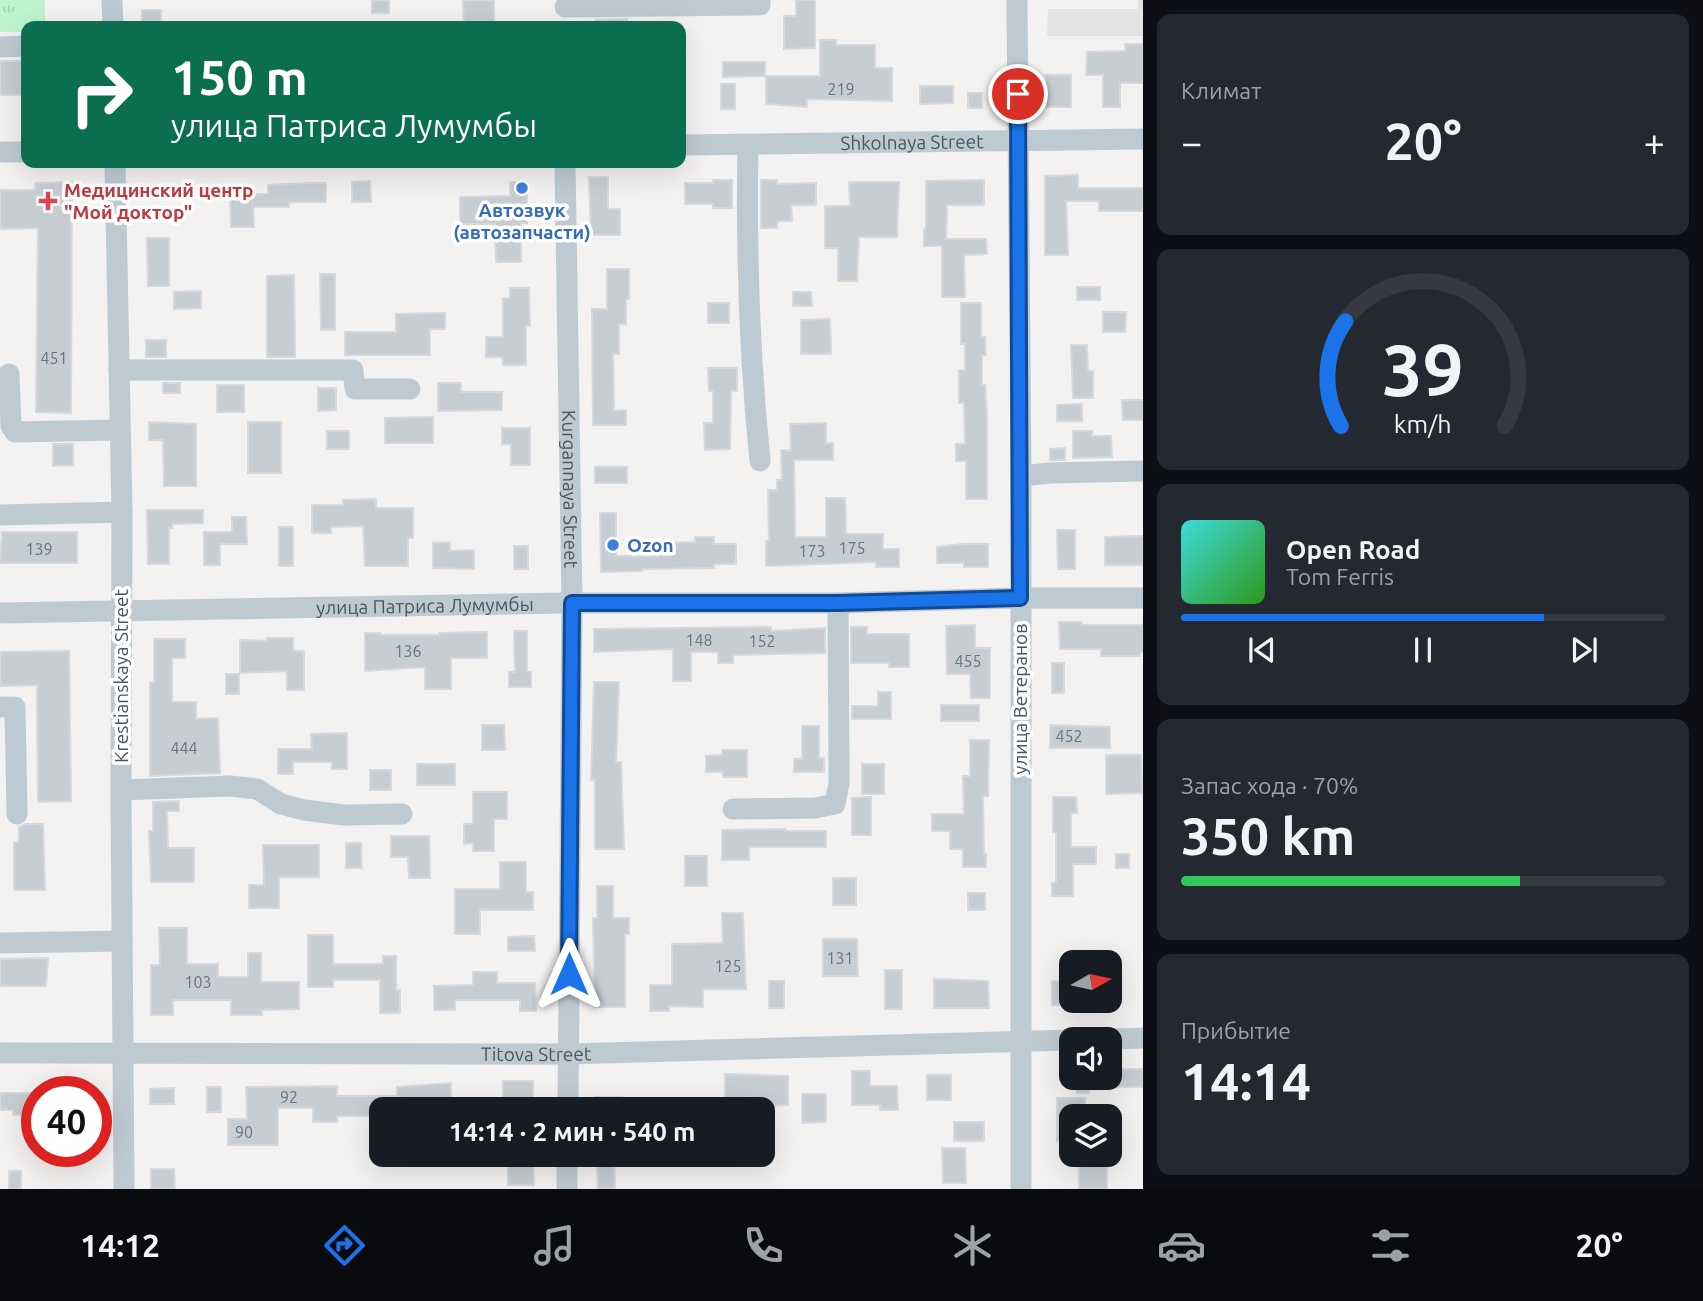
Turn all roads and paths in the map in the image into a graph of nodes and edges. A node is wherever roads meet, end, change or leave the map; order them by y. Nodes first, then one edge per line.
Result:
1 (112, 0) edge
2 (760, 0) edge
3 (1017, 0) edge
4 (565, 11) edge
5 (113, 21) edge
6 (21, 46) edge
7 (0, 47) edge
8 (1143, 139) edge
9 (1018, 141) junction
10 (748, 144) junction
11 (686, 145) edge
12 (0, 152) edge
13 (21, 152) edge
14 (115, 168) edge
15 (565, 168) edge
16 (119, 370) junction
17 (9, 373) dead end
18 (410, 389) dead end
19 (119, 430) junction
20 (760, 461) dead end
21 (1143, 471) edge
22 (1021, 476) junction
23 (122, 512) junction
24 (0, 514) edge
25 (1020, 598) junction
26 (1143, 598) edge
27 (572, 603) junction
28 (838, 603) junction
29 (122, 611) junction
30 (0, 613) edge
31 (0, 707) edge
32 (121, 790) junction
33 (733, 809) dead end
34 (17, 814) dead end
35 (402, 814) dead end
36 (122, 941) junction
37 (0, 943) edge
38 (1143, 1038) edge
39 (1122, 1039) edge
40 (1059, 1040) edge
41 (1021, 1041) junction
42 (0, 1053) edge
43 (569, 1054) junction
44 (123, 1055) junction
45 (568, 1097) edge
46 (567, 1167) edge
47 (124, 1189) edge
48 (567, 1189) edge
49 (1021, 1189) edge

1 - 5 street
2 - 4 street
3 - 9 street, улица Ветеранов
6 - 7 street
8 - 9 street, Shkolnaya Street
9 - 10 street, Shkolnaya Street
9 - 22 street, улица Ветеранов
10 - 11 street, Shkolnaya Street
10 - 20 street
12 - 13 street
14 - 16 street, Krestianskaya Street
15 - 27 street, Kurgannaya Street
16 - 18 street
16 - 19 street, Krestianskaya Street
17 - 19 street
19 - 23 street, Krestianskaya Street
21 - 22 street
22 - 25 street, улица Ветеранов
23 - 24 street
23 - 29 street, Krestianskaya Street
25 - 26 street, улица Патриса Лумумбы
25 - 28 street, улица Патриса Лумумбы
25 - 41 street, улица Ветеранов
27 - 28 street, улица Патриса Лумумбы
27 - 29 street, улица Патриса Лумумбы
27 - 43 street, Kurgannaya Street
28 - 33 street
29 - 30 street, улица Патриса Лумумбы
29 - 32 street, Krestianskaya Street
31 - 34 street
32 - 35 street
32 - 36 street, Krestianskaya Street
36 - 37 street
36 - 44 street, Krestianskaya Street
38 - 39 street
40 - 41 street, Titova Street
41 - 43 street, Titova Street
41 - 49 street, улица Ветеранов
42 - 44 street, Titova Street
43 - 44 street, Titova Street
43 - 45 street, Kurgannaya Street
44 - 47 street, Krestianskaya Street
46 - 48 street

